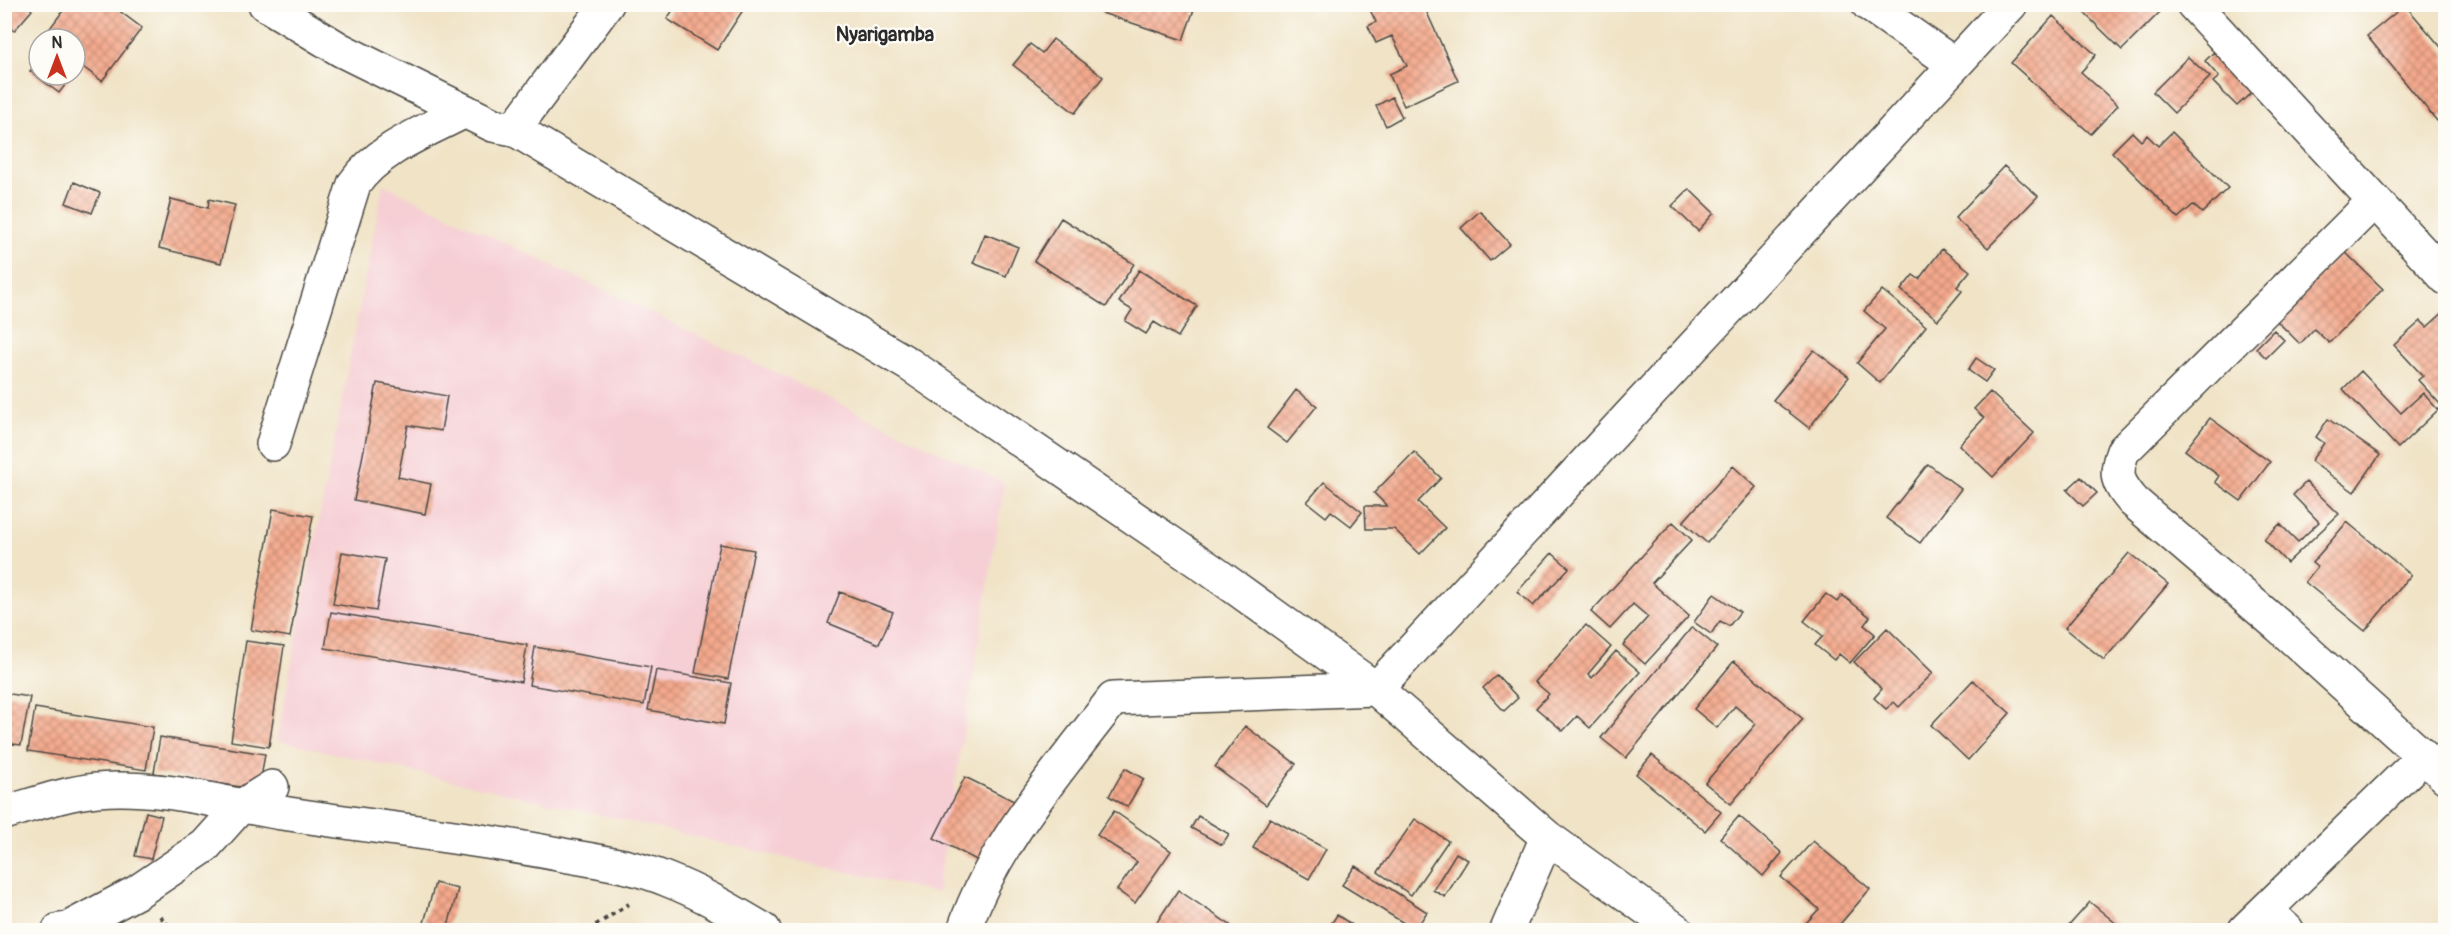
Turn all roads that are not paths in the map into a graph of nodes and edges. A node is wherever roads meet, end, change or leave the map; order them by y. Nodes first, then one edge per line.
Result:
1 (265, 4) edge
2 (607, 4) edge
3 (1868, 4) edge
4 (2011, 4) edge
5 (2193, 4) edge
6 (1954, 64) junction
7 (465, 111) junction
8 (514, 129) junction
9 (2374, 201) junction
10 (2445, 278) edge
11 (273, 444) dead end
12 (1376, 689) junction
13 (2434, 767) edge
14 (272, 787) dead end
15 (240, 807) junction
16 (4, 813) edge
17 (1547, 837) junction
18 (2266, 924) edge
19 (59, 930) edge
20 (764, 930) edge
21 (964, 930) edge
22 (1507, 930) edge
23 (1676, 930) edge

1 - 7 street
2 - 8 street
3 - 6 street
4 - 6 street
5 - 9 street
6 - 12 street
7 - 8 street
7 - 11 street
8 - 12 street
9 - 10 street
9 - 13 street
12 - 17 street
12 - 21 street
13 - 18 street
14 - 15 street
15 - 16 street
15 - 19 street
15 - 20 street
17 - 22 street
17 - 23 street

